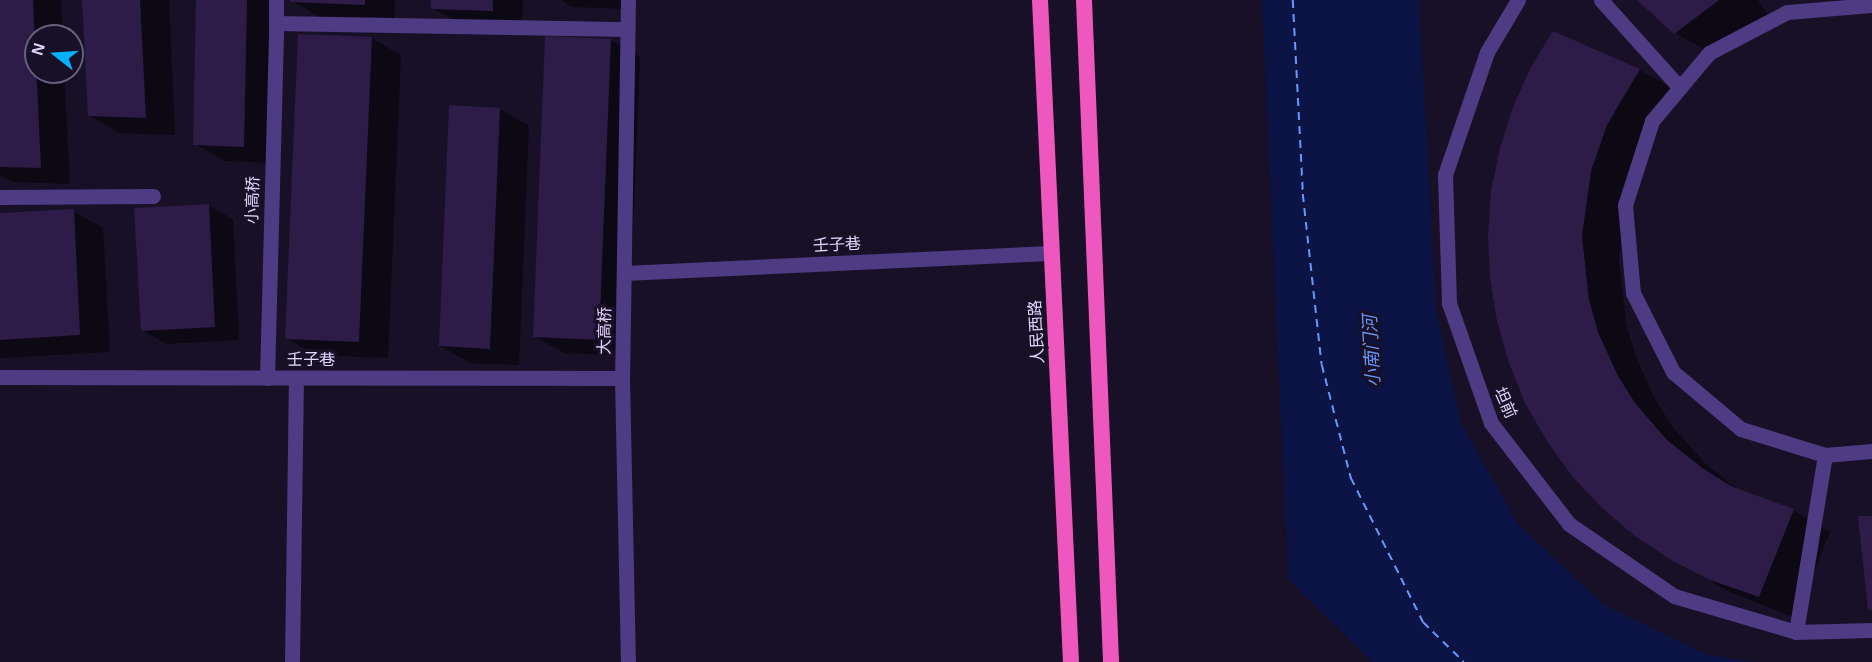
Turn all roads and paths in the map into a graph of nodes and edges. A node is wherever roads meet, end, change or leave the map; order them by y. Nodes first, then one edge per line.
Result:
1 (276, 0) edge
2 (628, 0) edge
3 (1040, 0) edge
4 (1084, 0) edge
5 (1518, 0) edge
6 (1600, 0) edge
7 (1872, 5) edge
8 (276, 23) junction
9 (627, 29) junction
10 (1680, 88) junction
11 (153, 196) dead end
12 (0, 197) edge
13 (1051, 253) junction
14 (624, 273) junction
15 (0, 378) edge
16 (267, 378) junction
17 (296, 378) junction
18 (622, 378) junction
19 (1872, 451) edge
20 (1825, 455) junction
21 (1872, 630) edge
22 (1796, 632) junction
23 (292, 662) edge
24 (628, 662) edge
25 (1071, 662) edge
26 (1111, 662) edge

1 - 8 street, 小高桥
2 - 9 street, 大高桥
3 - 13 highway, 人民西路
4 - 26 highway
5 - 22 street, 坦前
6 - 10 street
7 - 10 street
8 - 9 street
8 - 16 street, 小高桥
9 - 14 street, 大高桥
10 - 20 street
11 - 12 street
13 - 14 street, 壬子巷
13 - 25 highway, 人民西路
14 - 18 street, 大高桥
15 - 16 street, 壬子巷
16 - 17 street, 壬子巷
17 - 18 street, 壬子巷
17 - 23 street
18 - 24 street, 大高桥
19 - 20 street
20 - 22 street
21 - 22 street, 坦前

